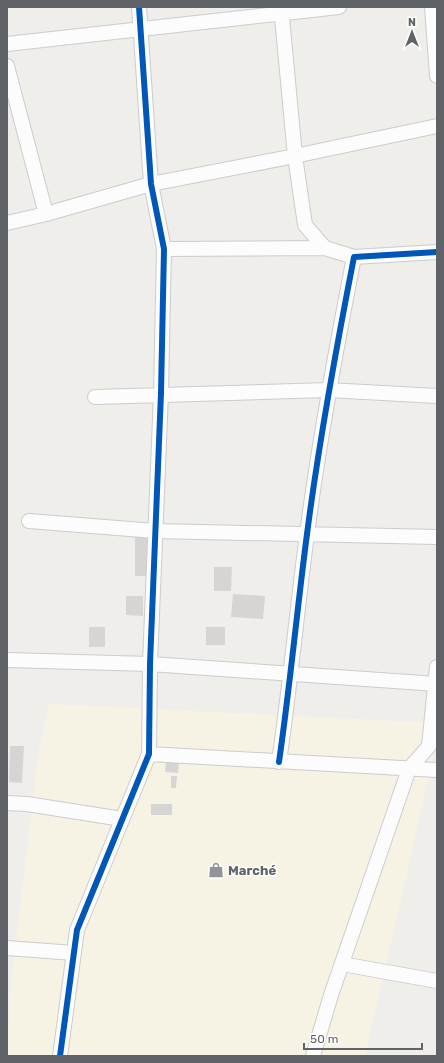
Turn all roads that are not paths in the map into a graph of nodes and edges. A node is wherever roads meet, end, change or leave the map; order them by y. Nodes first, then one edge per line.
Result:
1 (139, 7) edge
2 (339, 7) edge
3 (432, 7) edge
4 (281, 10) edge
5 (139, 30) junction
6 (7, 44) edge
7 (7, 66) edge
8 (437, 76) edge
9 (437, 126) edge
10 (295, 156) junction
11 (151, 184) junction
12 (46, 214) junction
13 (7, 223) edge
14 (325, 248) junction
15 (164, 250) junction
16 (437, 252) edge
17 (354, 257) junction
18 (328, 390) junction
19 (161, 395) junction
20 (437, 396) edge
21 (95, 397) dead end
22 (29, 521) dead end
23 (155, 531) junction
24 (307, 534) junction
25 (437, 537) edge
26 (7, 660) edge
27 (150, 664) junction
28 (437, 667) edge
29 (292, 674) junction
30 (436, 684) edge
31 (148, 754) junction
32 (279, 762) junction
33 (409, 769) junction
34 (437, 770) edge
35 (7, 803) edge
36 (122, 819) junction
37 (7, 948) edge
38 (74, 953) junction
39 (342, 964) junction
40 (437, 981) edge
41 (60, 1056) edge
42 (313, 1056) edge

1 - 5 street
2 - 4 street
3 - 8 street
4 - 5 street
4 - 10 street
5 - 6 street
5 - 11 street
7 - 12 street
9 - 10 street
10 - 11 street
10 - 14 street
11 - 12 street
11 - 15 street
12 - 13 street
14 - 15 street
14 - 17 street
15 - 19 street
16 - 17 street
17 - 18 street
18 - 19 street
18 - 20 street
18 - 24 street
19 - 21 street
19 - 23 street
22 - 23 street
23 - 24 street
23 - 27 street
24 - 25 street
24 - 29 street
26 - 27 street
27 - 29 street
27 - 31 street
28 - 30 street
29 - 30 street
29 - 32 street
30 - 33 street
31 - 32 street
31 - 36 street
32 - 33 street
33 - 34 street
33 - 39 street
35 - 36 street
36 - 38 street
37 - 38 street
38 - 41 street
39 - 40 street
39 - 42 street

